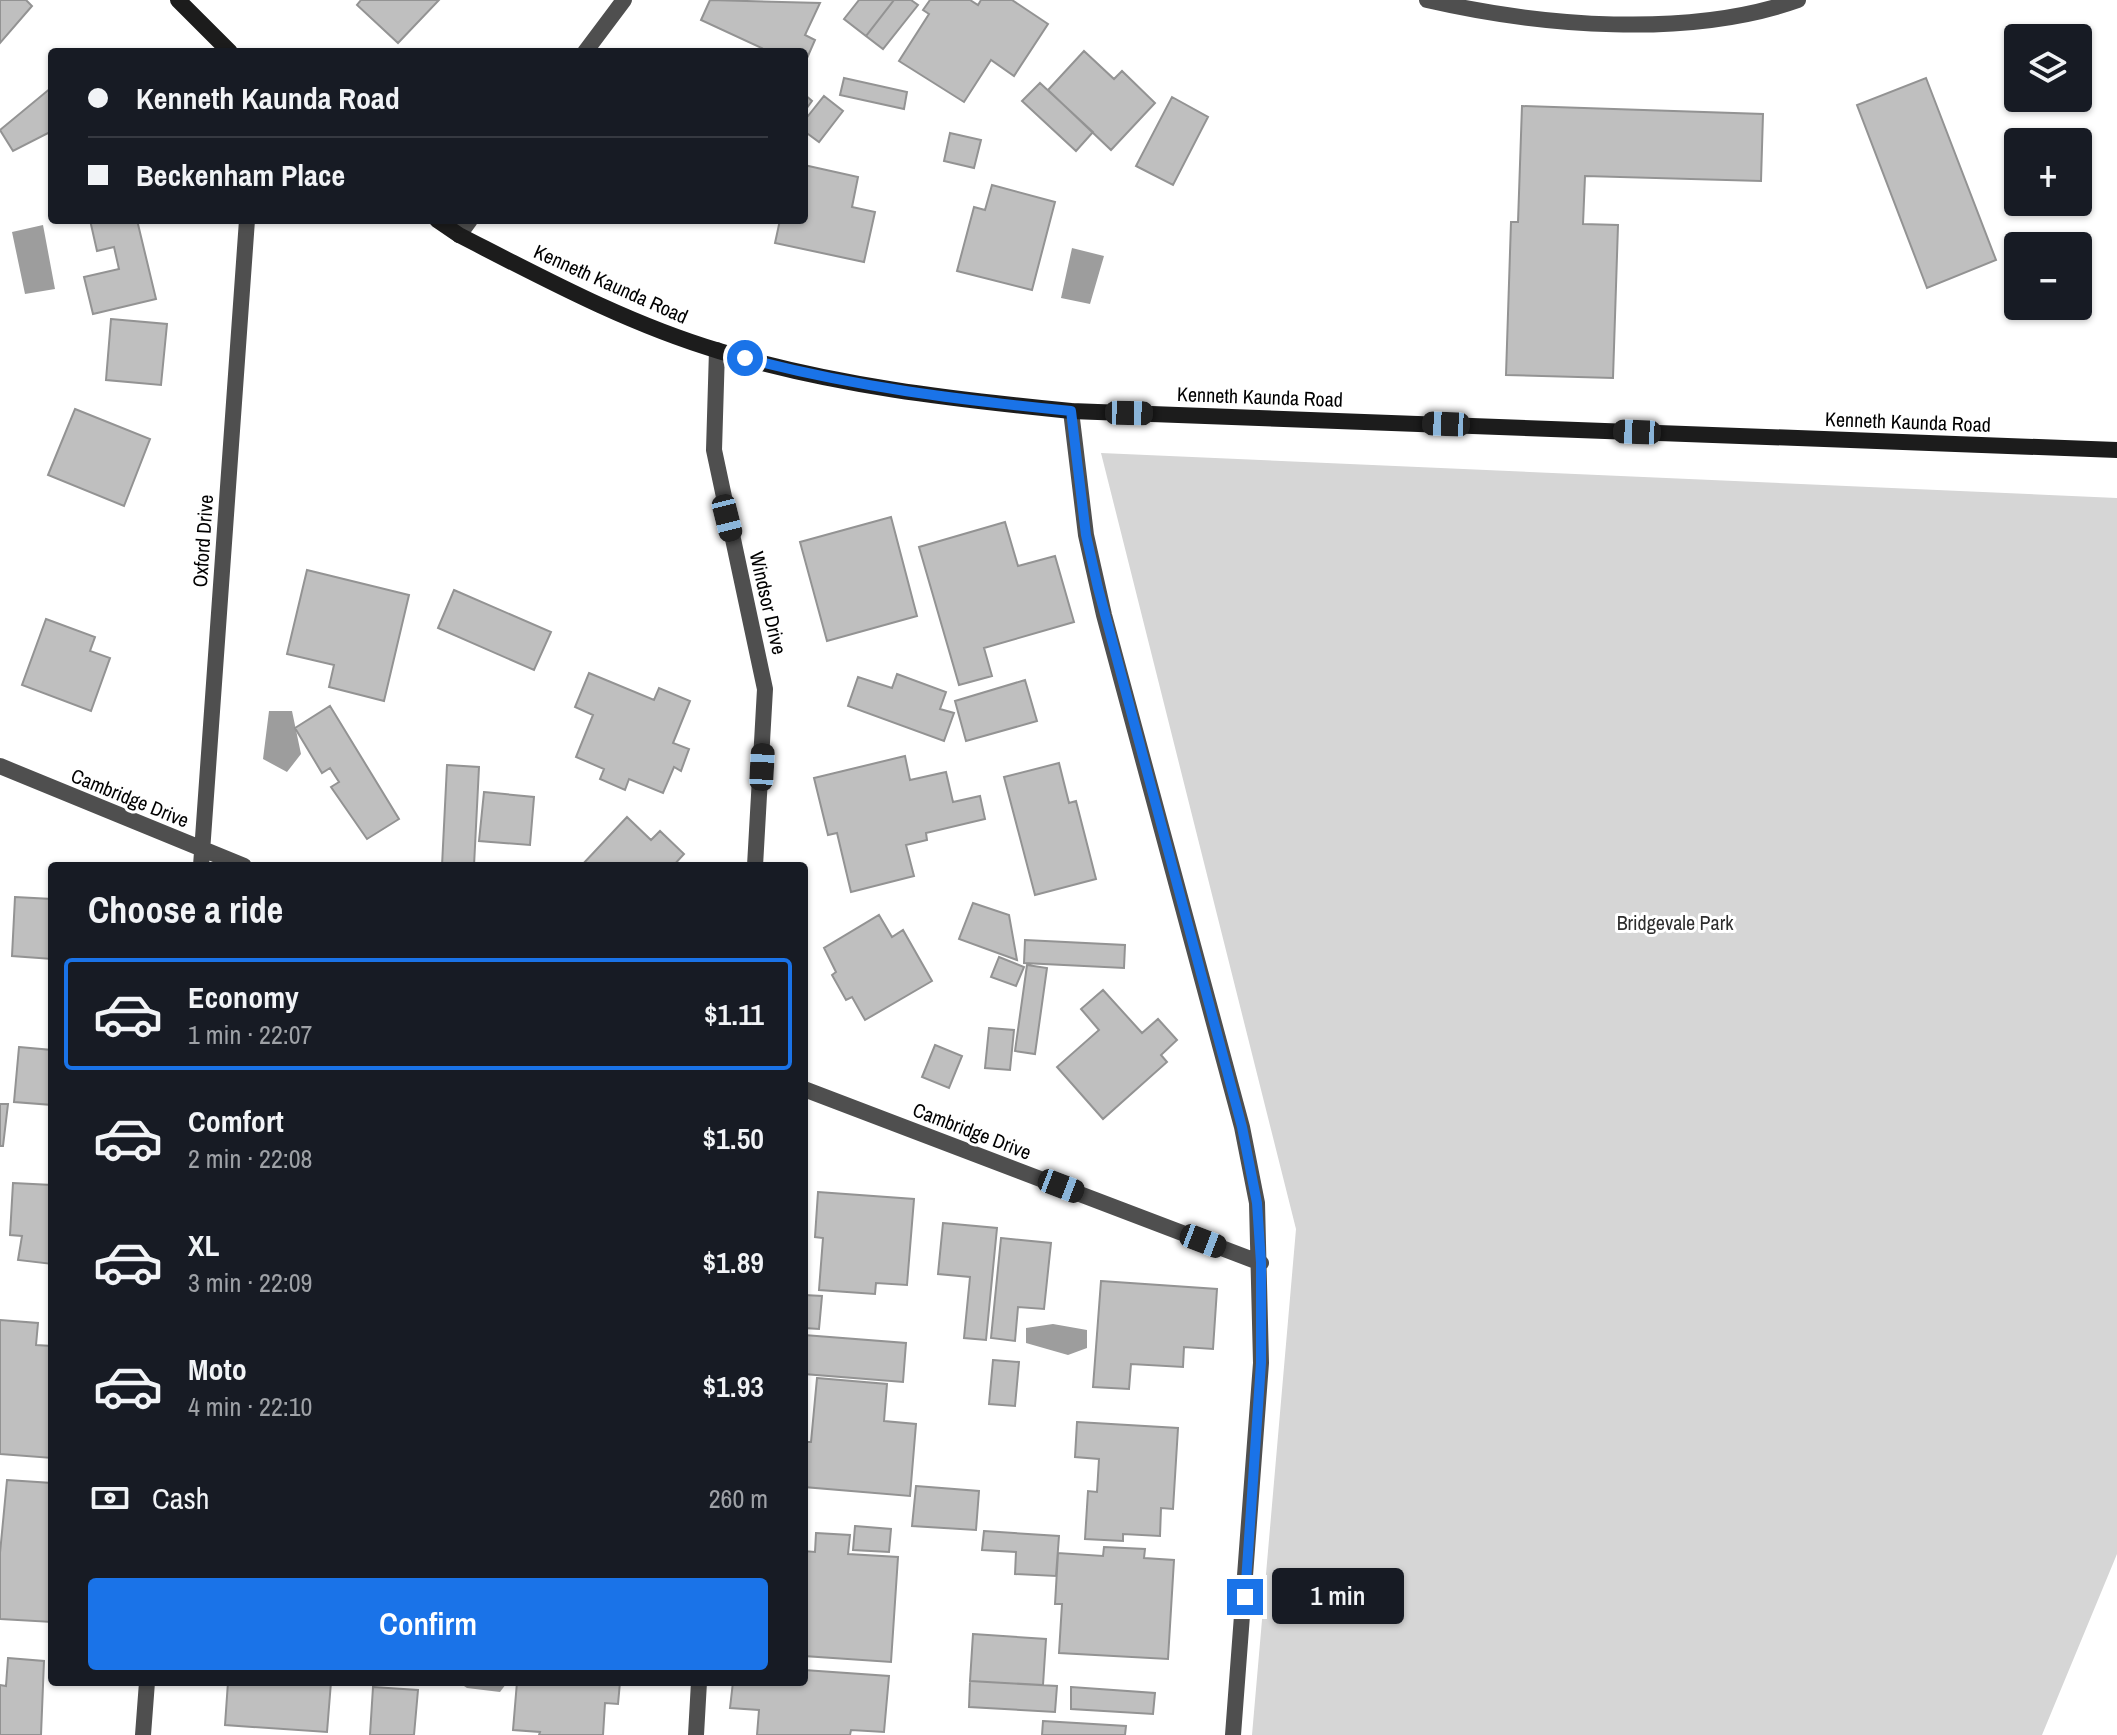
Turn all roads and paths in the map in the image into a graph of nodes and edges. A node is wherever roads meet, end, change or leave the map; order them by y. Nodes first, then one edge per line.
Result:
1 (178, 0) edge
2 (624, 0) edge
3 (1427, 0) edge
4 (1798, 0) edge
5 (226, 48) edge
6 (588, 48) edge
7 (247, 224) edge
8 (443, 224) edge
9 (467, 224) edge
10 (459, 235) junction
11 (717, 350) junction
12 (1071, 411) junction
13 (2117, 450) edge
14 (0, 766) edge
15 (201, 858) edge
16 (222, 862) edge
17 (755, 862) edge
18 (808, 1091) edge
19 (1261, 1263) junction
20 (147, 1686) edge
21 (699, 1686) edge
22 (143, 1735) edge
23 (696, 1735) edge
24 (1233, 1735) edge

1 - 5 main road
2 - 6 street
3 - 4 street
7 - 15 street, Oxford Drive
8 - 10 main road, Kenneth Kaunda Road
9 - 10 street
10 - 11 main road, Kenneth Kaunda Road
11 - 12 main road, Kenneth Kaunda Road
11 - 17 street, Windsor Drive
12 - 13 main road, Kenneth Kaunda Road
12 - 19 street
14 - 15 street, Cambridge Drive
15 - 16 street, Cambridge Drive
18 - 19 street, Cambridge Drive
19 - 24 street
20 - 22 street
21 - 23 street

